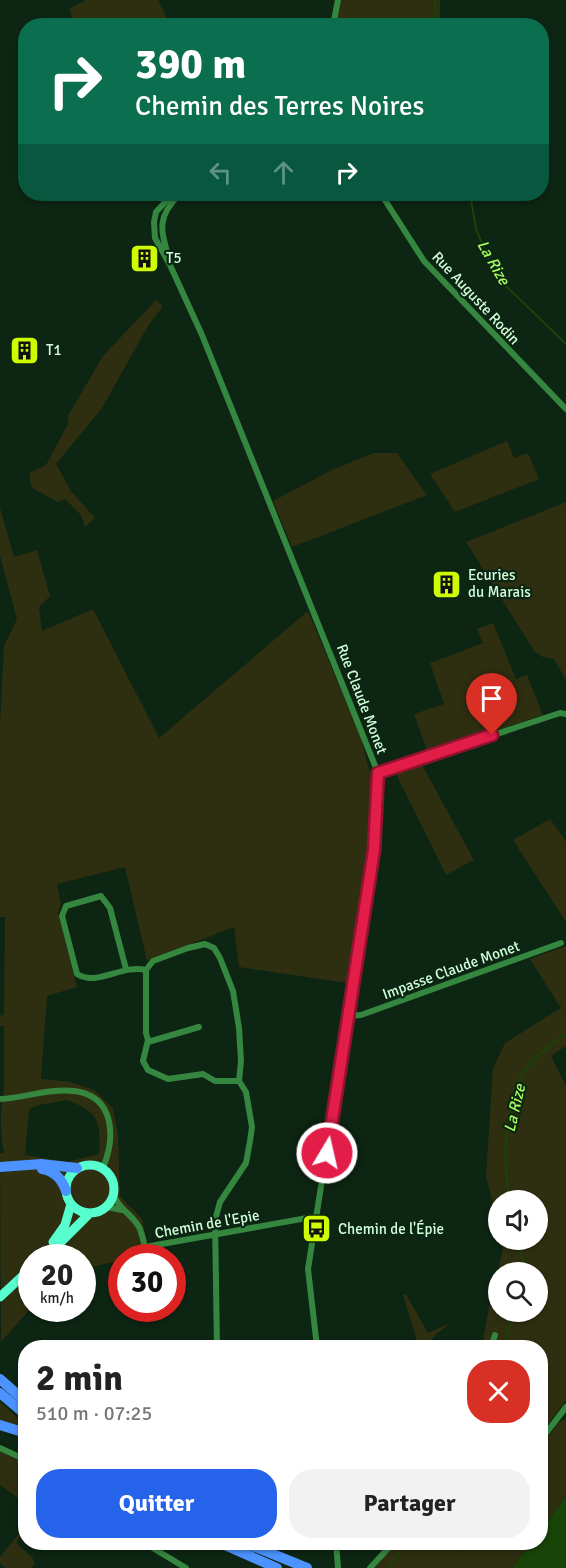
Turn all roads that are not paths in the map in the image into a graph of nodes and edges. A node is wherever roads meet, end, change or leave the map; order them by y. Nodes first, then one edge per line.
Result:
1 (338, 0) edge
2 (335, 18) edge
3 (173, 201) edge
4 (385, 201) edge
5 (566, 409) edge
6 (566, 714) edge
7 (378, 773) junction
8 (561, 943) dead end
9 (126, 969) junction
10 (146, 970) junction
11 (348, 1016) junction
12 (199, 1027) dead end
13 (148, 1042) junction
14 (239, 1081) junction
15 (0, 1099) edge
16 (77, 1168) junction
17 (103, 1168) junction
18 (0, 1169) edge
19 (66, 1191) junction
20 (114, 1195) junction
21 (70, 1204) junction
22 (107, 1207) junction
23 (122, 1210) junction
24 (89, 1214) junction
25 (318, 1216) junction
26 (214, 1235) junction
27 (52, 1244) edge
28 (59, 1244) edge
29 (18, 1280) edge
30 (0, 1297) edge
31 (495, 1335) dead end
32 (217, 1340) edge
33 (316, 1340) edge
34 (493, 1340) edge
35 (0, 1379) edge
36 (0, 1393) edge
37 (18, 1395) edge
38 (566, 1407) edge
39 (18, 1408) edge
40 (0, 1425) edge
41 (18, 1431) edge
42 (548, 1431) edge
43 (0, 1448) edge
44 (18, 1456) edge
45 (156, 1550) edge
46 (236, 1550) edge
47 (263, 1550) edge
48 (337, 1550) edge
49 (387, 1550) edge
50 (186, 1568) edge
51 (277, 1568) edge
52 (307, 1568) edge
53 (338, 1568) edge
54 (370, 1568) edge

1 - 2 street
3 - 7 street, Rue Claude Monet
4 - 5 street, Rue Auguste Rodin
6 - 7 street
7 - 11 street, Rue Claude Monet
8 - 11 street, Impasse Claude Monet
9 - 9 street
9 - 10 street
10 - 13 street
10 - 14 street
11 - 25 street, Rue Claude Monet
12 - 13 street
13 - 14 street
14 - 26 street
15 - 17 street
16 - 17 main road
16 - 18 highway
16 - 19 main road
17 - 20 main road
18 - 19 highway
19 - 21 main road
20 - 22 main road
20 - 23 street, Chemin de l'Epie
21 - 24 main road
21 - 27 main road
22 - 23 street
22 - 24 main road
23 - 26 street, Chemin de l'Epie
24 - 28 main road
25 - 26 street, Chemin de l'Epie
25 - 33 street, Rue Claude Monet
26 - 32 street
29 - 30 main road
31 - 34 street
35 - 37 highway
36 - 39 highway
38 - 42 street
40 - 41 highway
43 - 44 street
45 - 50 street
46 - 51 highway
47 - 52 highway
48 - 53 street
49 - 54 street

